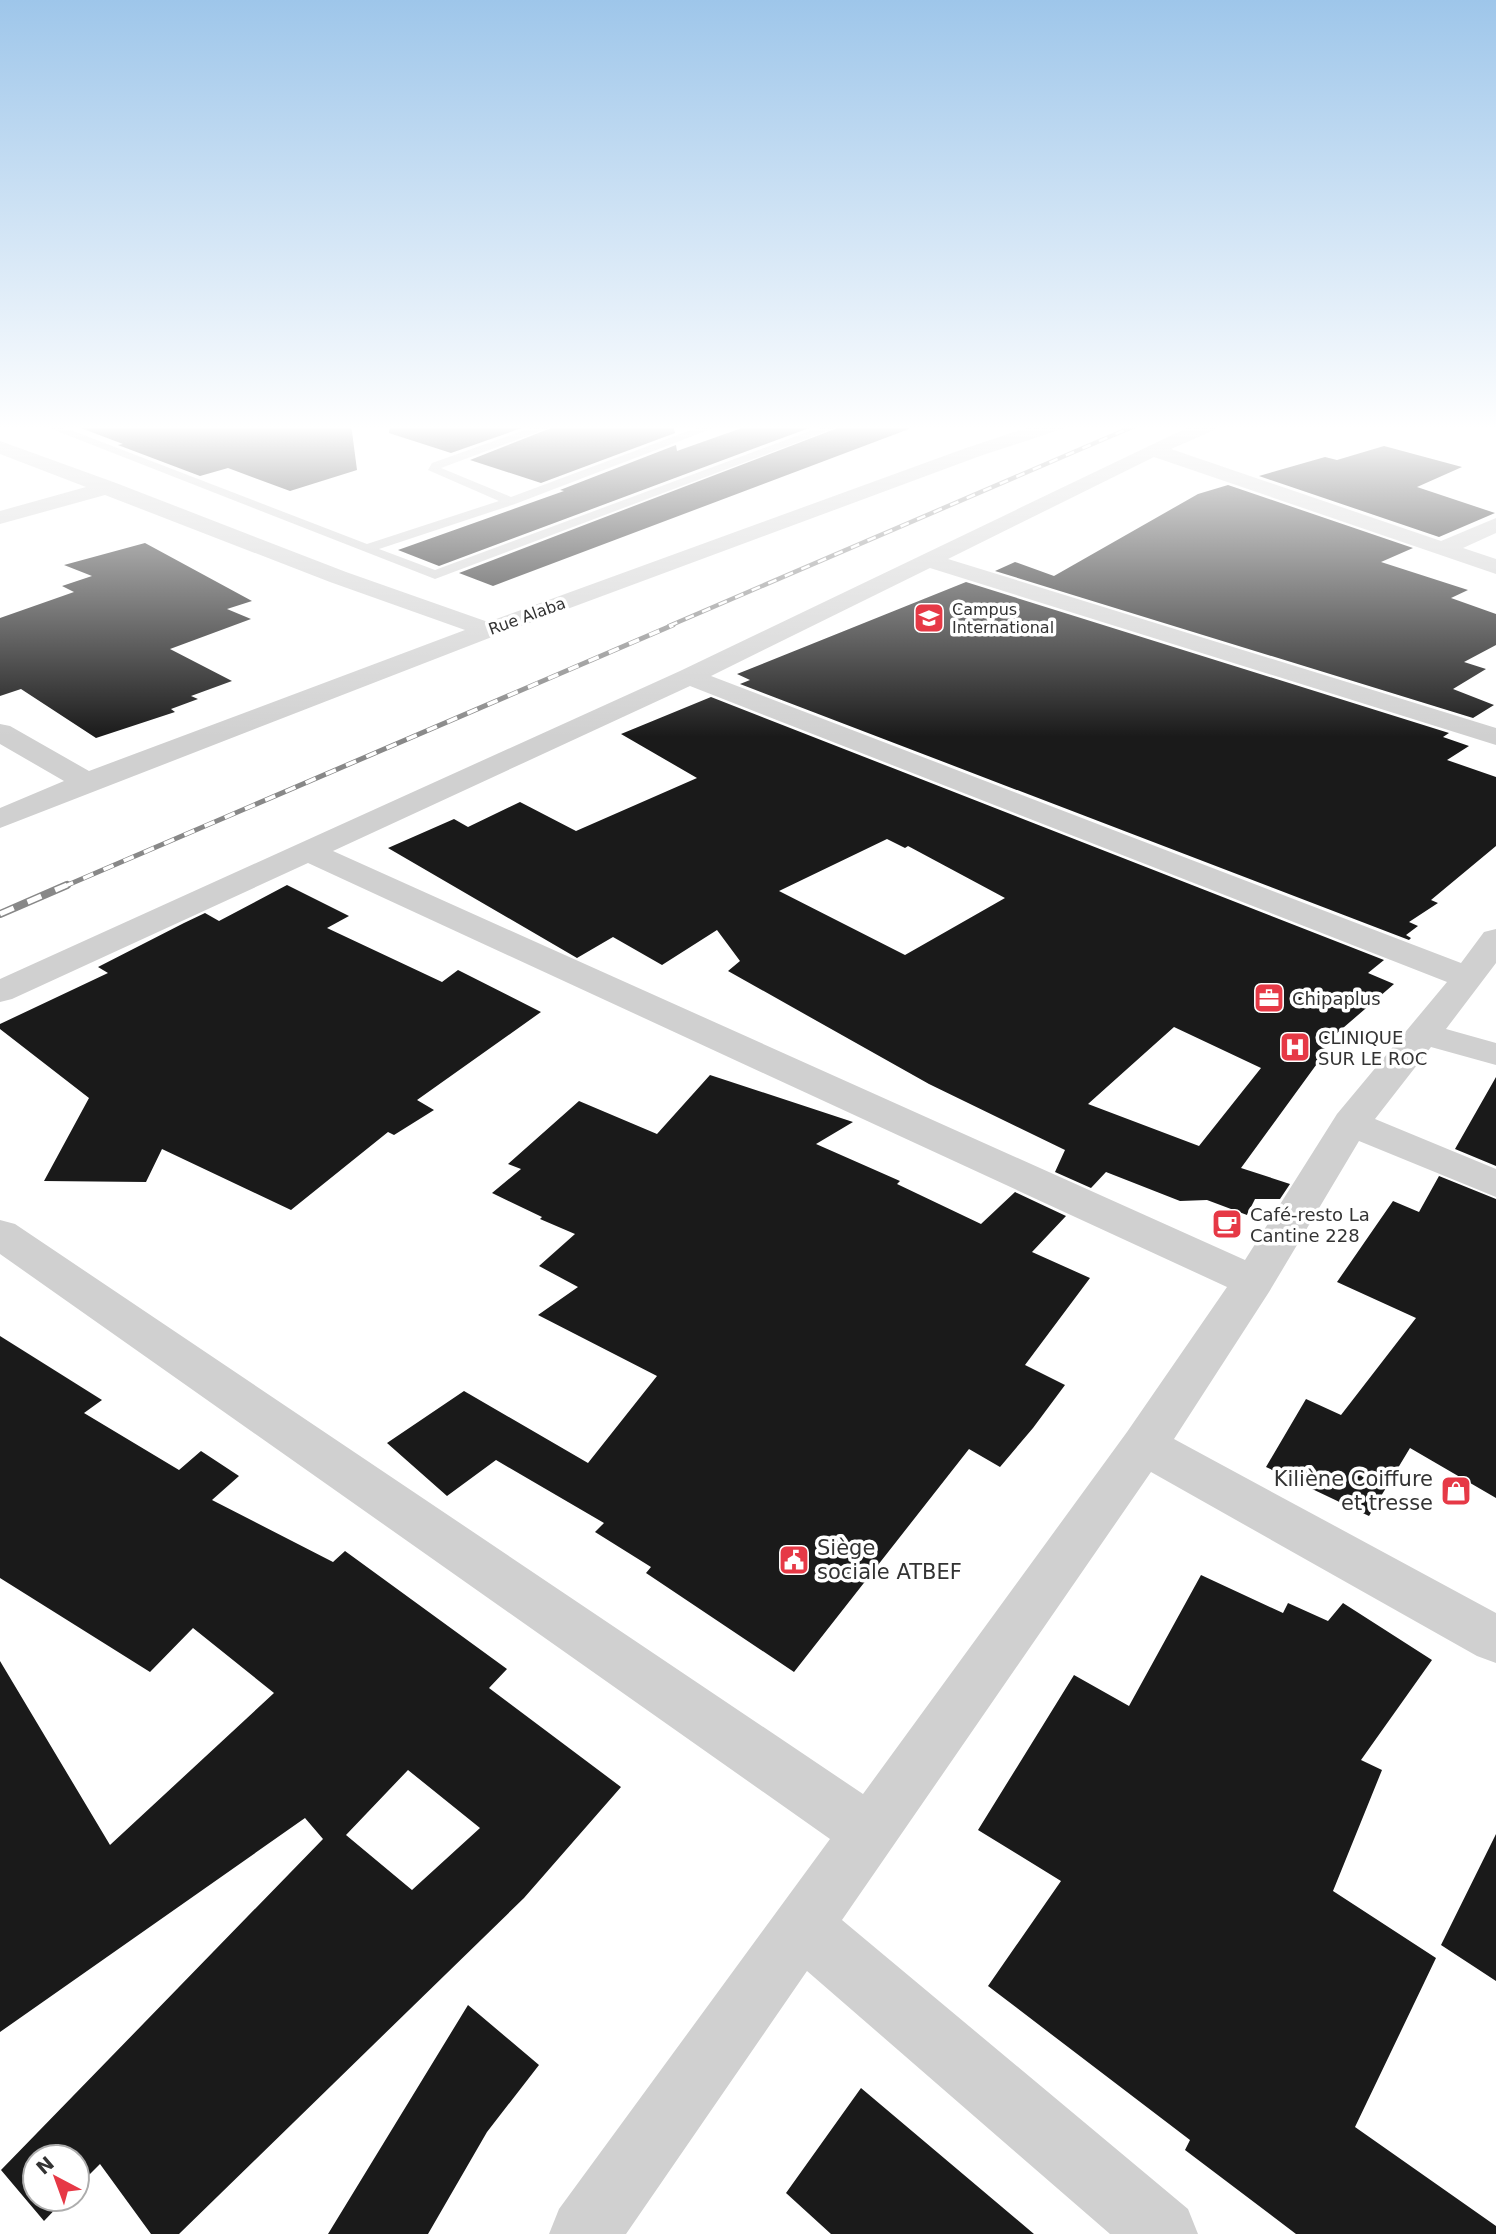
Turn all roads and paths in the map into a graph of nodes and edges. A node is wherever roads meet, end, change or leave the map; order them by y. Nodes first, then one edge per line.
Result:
1 (214, 528) edge
2 (313, 528) edge
3 (429, 528) edge
4 (564, 528) edge
5 (765, 528) edge
6 (993, 528) edge
7 (1381, 528) edge
8 (1491, 528) edge
9 (366, 549) junction
10 (1442, 549) junction
11 (928, 560) junction
12 (1496, 567) edge
13 (488, 630) junction
14 (689, 677) junction
15 (0, 732) edge
16 (1496, 737) edge
17 (87, 782) junction
18 (0, 819) edge
19 (309, 852) junction
20 (1482, 958) edge
21 (0, 992) edge
22 (1423, 1034) junction
23 (1496, 1054) edge
24 (1351, 1123) junction
25 (1496, 1184) edge
26 (0, 1234) edge
27 (1254, 1281) junction
28 (1144, 1444) junction
29 (1496, 1640) edge
30 (868, 1831) junction
31 (802, 1926) junction
32 (584, 2234) edge
33 (1163, 2234) edge

1 - 13 street
2 - 9 lane
3 - 9 lane
4 - 9 lane
5 - 13 street, Rue Alaba
6 - 11 street
7 - 10 street
8 - 10 street
10 - 12 street
11 - 14 street
11 - 16 street
13 - 17 street, Rue Alaba
14 - 19 street
14 - 20 street
15 - 17 street
17 - 18 street, Rue Alaba
19 - 21 street
19 - 27 street
20 - 22 street
22 - 23 street
22 - 24 street
24 - 25 street
24 - 27 street
26 - 30 street
27 - 28 street
28 - 29 street
28 - 30 street
30 - 31 street
31 - 32 street
31 - 33 street

